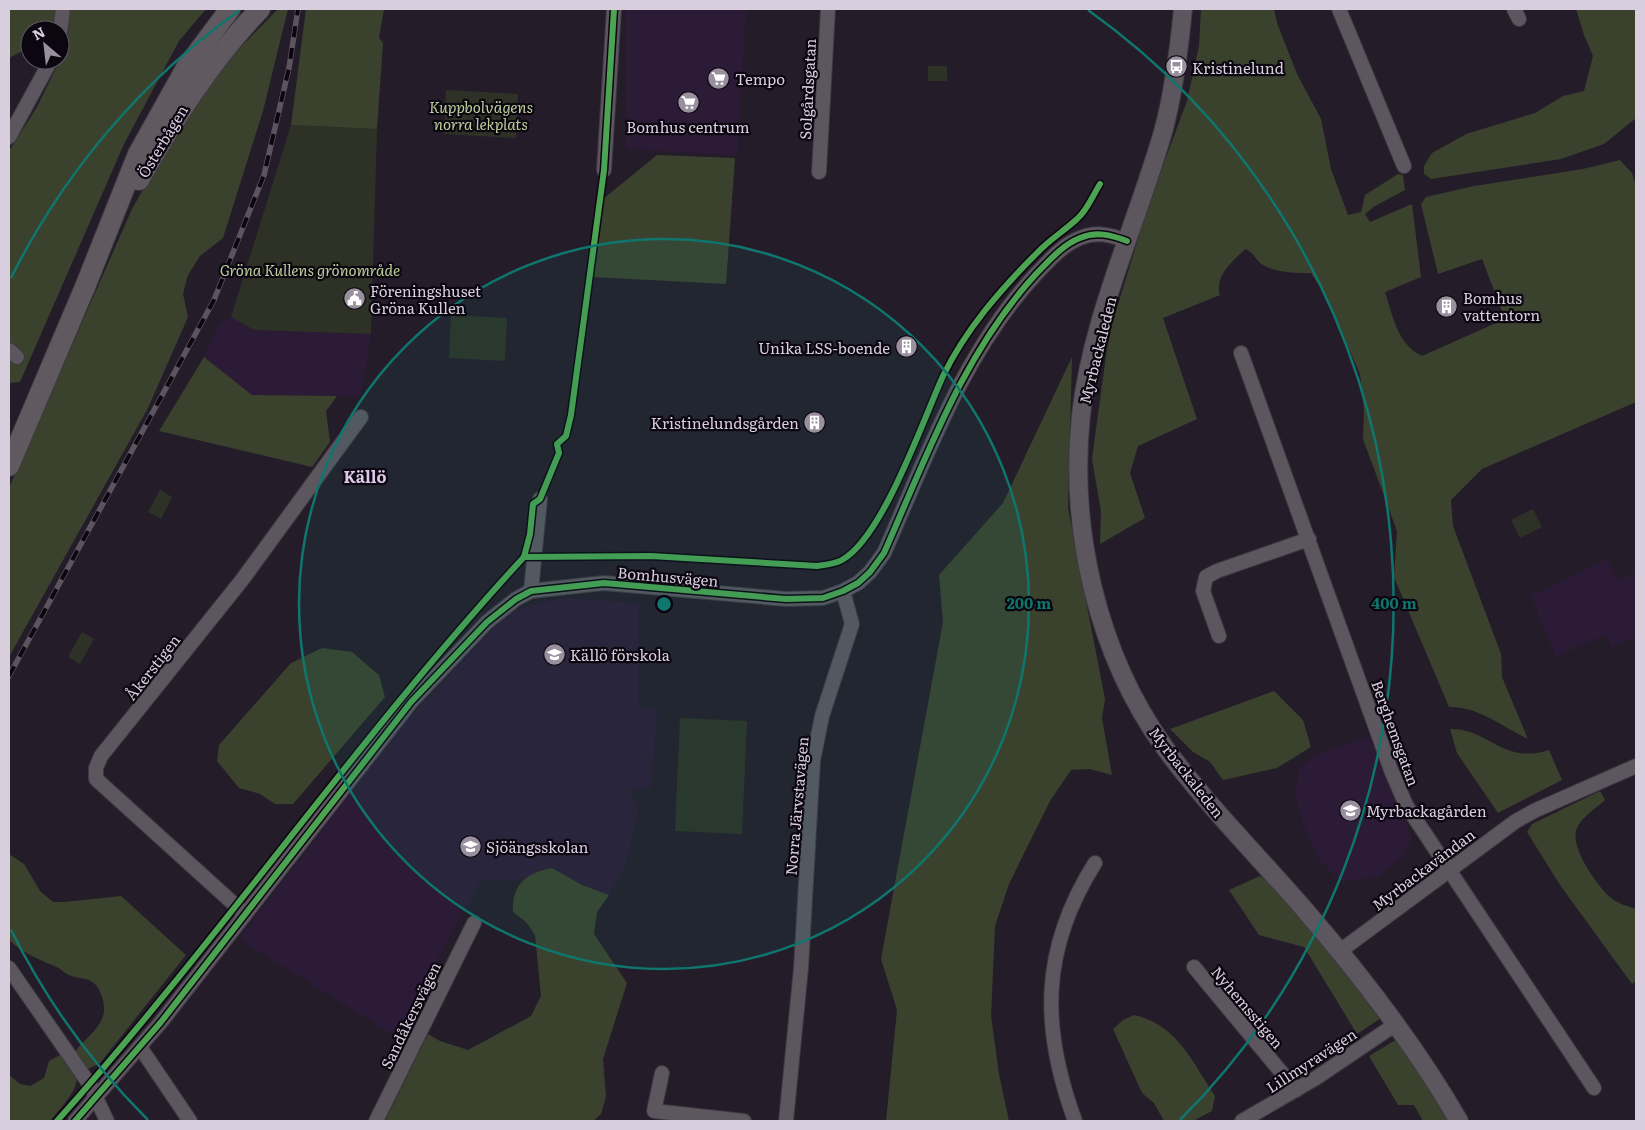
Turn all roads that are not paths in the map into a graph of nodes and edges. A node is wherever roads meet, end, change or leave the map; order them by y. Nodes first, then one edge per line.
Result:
1 (230, 9) edge
2 (260, 9) edge
3 (614, 9) edge
4 (828, 9) edge
5 (1183, 9) edge
6 (1339, 9) edge
7 (45, 70) edge
8 (9, 136) edge
9 (1404, 166) dead end
10 (604, 170) dead end
11 (819, 172) dead end
12 (1127, 241) junction
13 (85, 287) junction
14 (1242, 352) dead end
15 (362, 417) dead end
16 (9, 466) edge
17 (540, 500) dead end
18 (1309, 539) junction
19 (531, 591) junction
20 (843, 591) junction
21 (1220, 636) dead end
22 (1636, 766) edge
23 (1095, 863) dead end
24 (1449, 869) junction
25 (245, 914) junction
26 (474, 923) dead end
27 (1340, 951) junction
28 (9, 968) edge
29 (1194, 968) dead end
30 (1396, 1024) junction
31 (140, 1047) junction
32 (662, 1073) dead end
33 (1594, 1088) dead end
34 (1296, 1090) junction
35 (96, 1098) junction
36 (652, 1116) edge
37 (75, 1121) edge
38 (107, 1121) edge
39 (190, 1121) edge
40 (376, 1121) edge
41 (744, 1121) edge
42 (786, 1121) edge
43 (1075, 1121) edge
44 (1242, 1121) edge
45 (1458, 1121) edge

1 - 13 main road, Österbågen
2 - 13 main road, Österbågen
3 - 10 street
4 - 11 street, Solgårdsgatan
5 - 12 street, Myrbackaleden
6 - 9 street
7 - 8 street
12 - 20 street
12 - 27 street, Myrbackaleden
13 - 16 main road, Österbågen
14 - 18 street, Berghemsgatan
15 - 25 street, Åkerstigen
17 - 19 street
18 - 21 street
18 - 24 street, Berghemsgatan
19 - 20 street, Bomhusvägen
19 - 25 street, Bomhusvägen
20 - 42 street, Norra Järvstavägen
22 - 24 street, Myrbackavändan
23 - 43 street
24 - 27 street, Myrbackavändan
24 - 33 street, Berghemsgatan
25 - 31 street, Bomhusvägen
26 - 40 street, Sandåkersvägen
27 - 30 street, Myrbackaleden
28 - 35 street
29 - 34 street, Nyhemsstigen
30 - 34 street, Lillmyravägen
30 - 45 street, Myrbackaleden
31 - 35 street, Bomhusvägen
31 - 39 street
32 - 36 street
34 - 44 street, Lillmyravägen
35 - 37 street, Bomhusvägen
35 - 38 street
36 - 41 street

